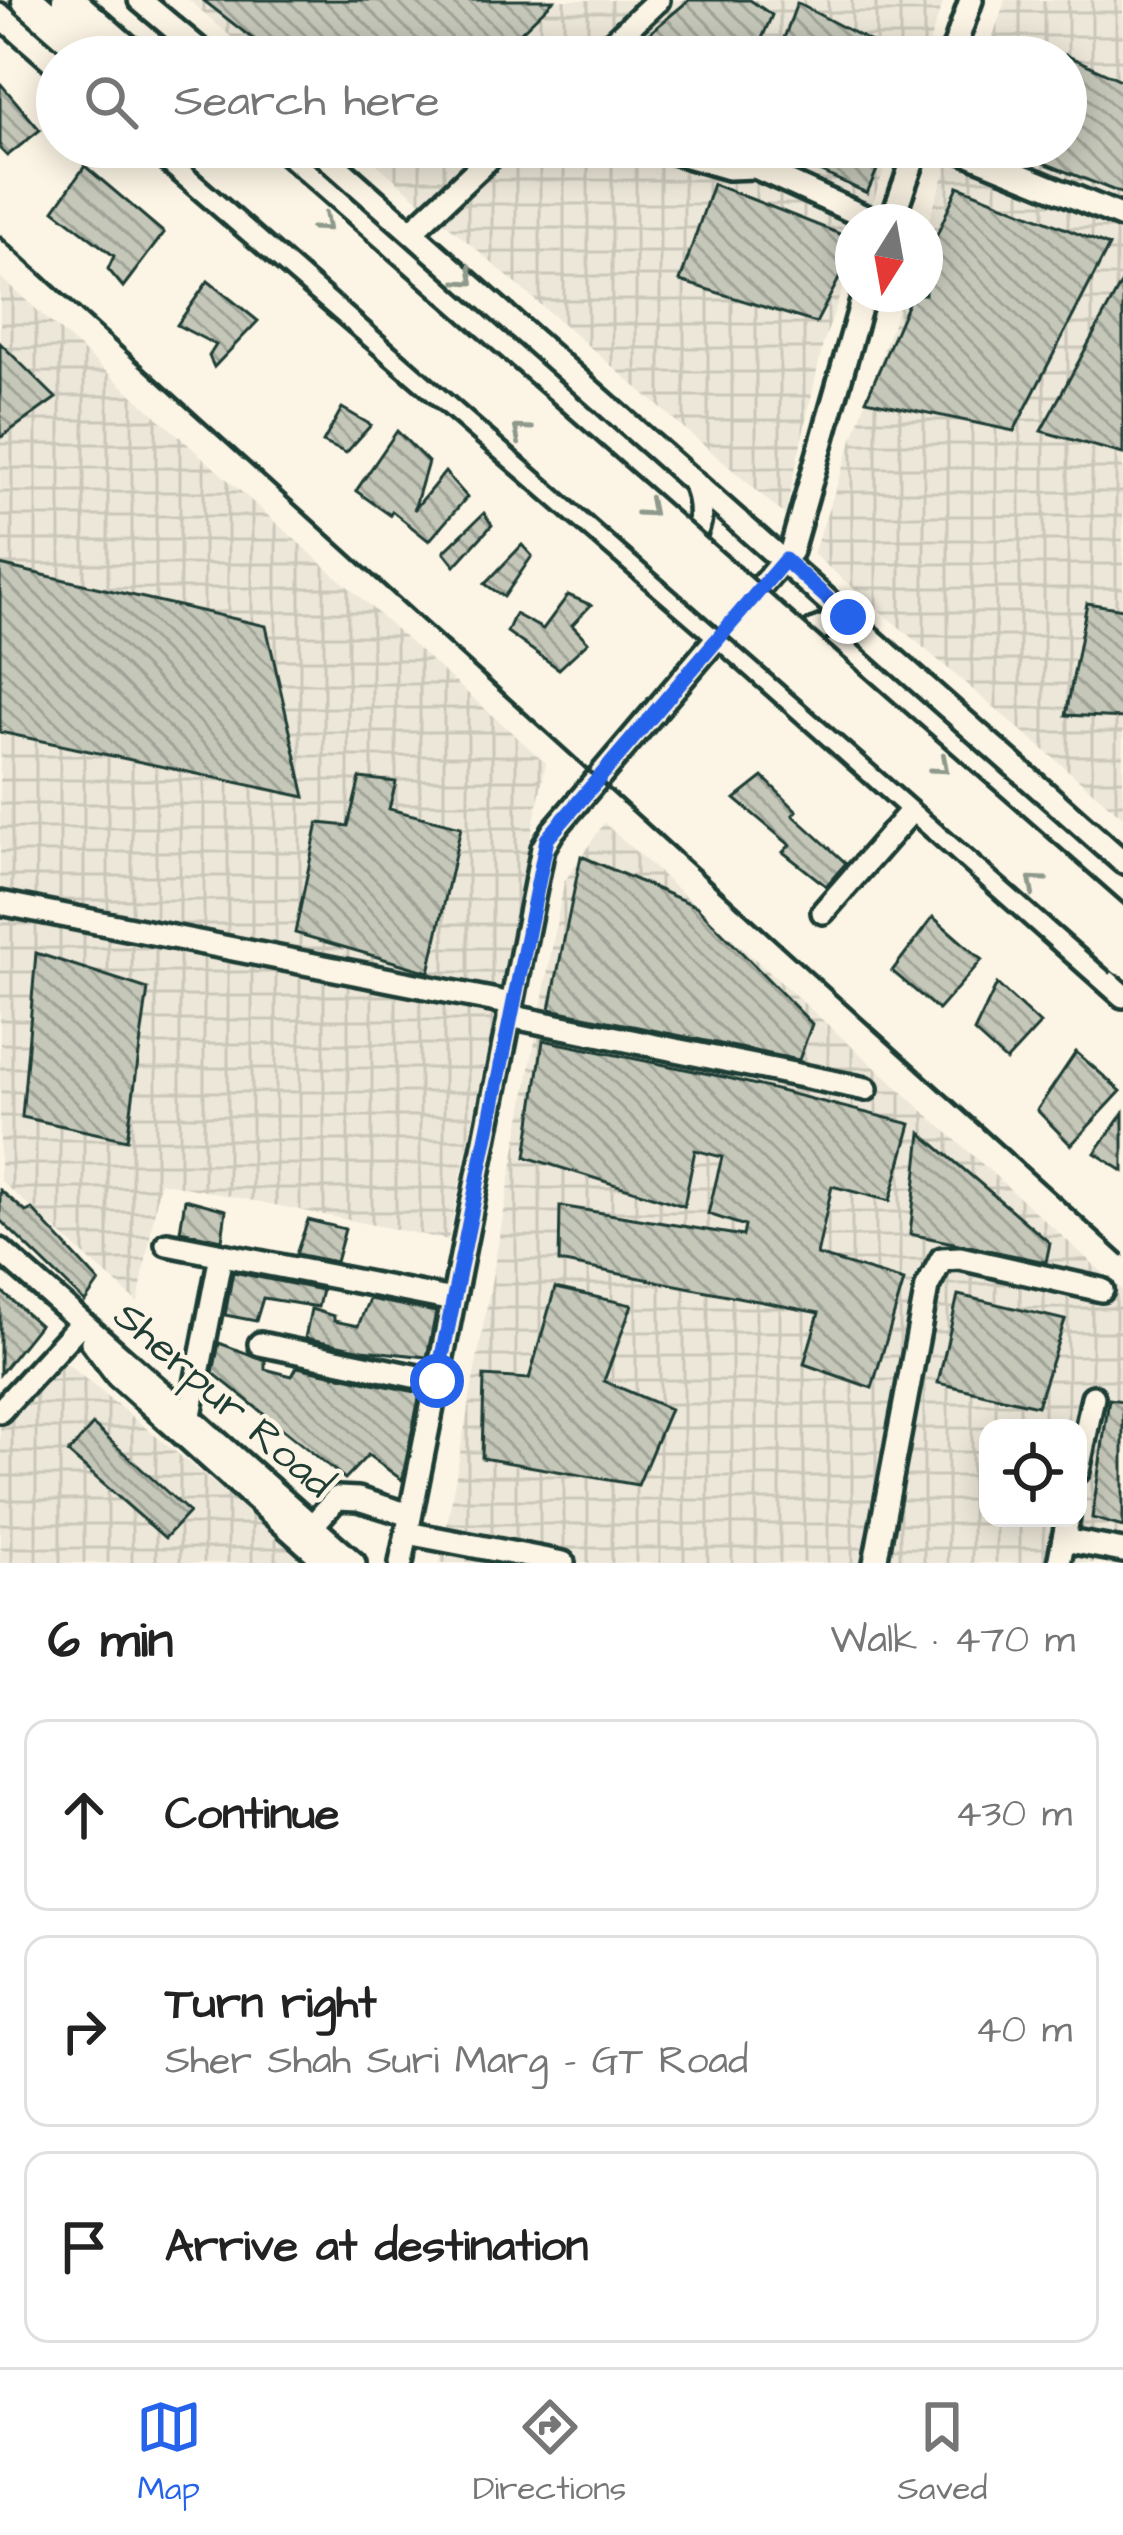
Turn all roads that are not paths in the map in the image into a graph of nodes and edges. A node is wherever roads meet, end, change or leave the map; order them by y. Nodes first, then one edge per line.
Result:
1 (28, 0) edge
2 (68, 0) edge
3 (140, 0) edge
4 (658, 0) edge
5 (971, 0) edge
6 (0, 15) edge
7 (69, 36) edge
8 (109, 36) edge
9 (183, 36) edge
10 (619, 36) edge
11 (958, 36) edge
12 (36, 46) edge
13 (177, 168) edge
14 (219, 168) edge
15 (260, 168) edge
16 (340, 168) edge
17 (479, 168) edge
18 (757, 168) edge
19 (910, 168) edge
20 (1003, 168) edge
21 (836, 204) edge
22 (897, 204) edge
23 (1123, 217) edge
24 (413, 230) junction
25 (859, 312) edge
26 (694, 481) junction
27 (785, 560) junction
28 (632, 561) junction
29 (848, 617) junction
30 (719, 636) junction
31 (779, 689) junction
32 (913, 809) junction
33 (1123, 862) edge
34 (0, 903) edge
35 (823, 912) dead end
36 (1123, 926) edge
37 (1123, 960) edge
38 (1123, 996) edge
39 (511, 1010) junction
40 (866, 1089) dead end
41 (166, 1244) dead end
42 (0, 1250) edge
43 (221, 1255) junction
44 (1102, 1290) dead end
45 (453, 1300) junction
46 (81, 1323) junction
47 (260, 1344) dead end
48 (437, 1381) junction
49 (1093, 1397) dead end
50 (0, 1411) edge
51 (190, 1414) junction
52 (1087, 1427) edge
53 (409, 1524) junction
54 (307, 1532) junction
55 (1064, 1540) edge
56 (1123, 1551) edge
57 (327, 1563) edge
58 (354, 1563) edge
59 (401, 1563) edge
60 (563, 1563) edge
61 (875, 1563) edge

1 - 7 highway
2 - 8 highway
3 - 9 street
4 - 10 street
5 - 11 street
6 - 12 street
13 - 28 street
37 -> 14 highway, bridge
15 -> 36 highway, bridge
16 - 24 street
17 - 24 street
18 - 21 street
19 - 22 street
20 - 23 street
24 -> 26 street
25 - 27 street
26 - 27 street
26 - 28 street
27 - 29 street
27 - 30 street
28 - 30 street
29 - 31 street
29 - 33 street
30 - 31 street
30 - 39 street
31 - 32 street
32 - 35 street
32 - 38 street
34 - 39 street
39 - 40 street
39 - 45 street
41 - 43 street
42 - 46 street
43 - 45 street
43 - 51 street
44 - 61 street
45 - 48 street
46 - 50 street
46 - 51 street, Sherpur Road
46 - 54 street, Sherpur Road
47 - 48 street
48 - 53 street
49 - 52 street
51 - 54 street, Sherpur Road
53 - 54 street
53 - 59 street
53 - 60 street
54 - 57 street, Sherpur Road
54 - 58 street, Sherpur Road
55 - 56 street

